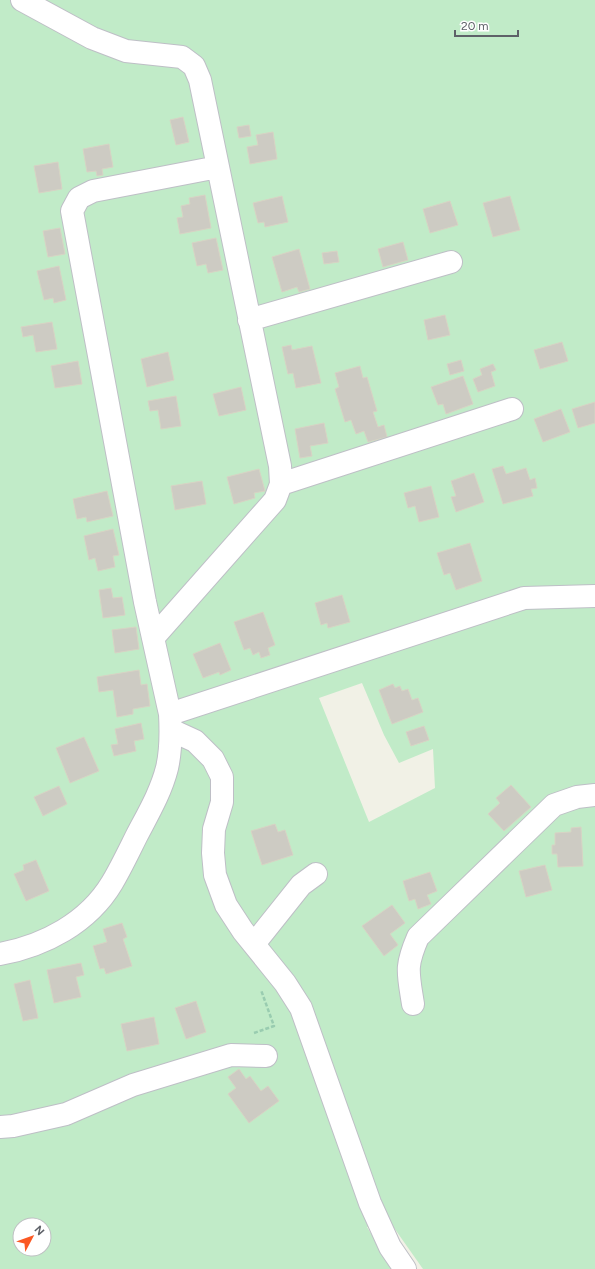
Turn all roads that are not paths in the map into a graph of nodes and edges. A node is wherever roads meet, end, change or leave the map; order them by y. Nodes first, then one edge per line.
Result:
1 (22, 0) edge
2 (218, 167) junction
3 (451, 262) dead end
4 (249, 320) junction
5 (512, 409) dead end
6 (281, 484) junction
7 (595, 596) edge
8 (153, 638) junction
9 (170, 722) junction
10 (595, 795) edge
11 (316, 874) dead end
12 (254, 944) junction
13 (0, 954) edge
14 (413, 1004) dead end
15 (266, 1056) dead end
16 (0, 1127) edge
17 (404, 1269) edge

1 - 2 street
2 - 4 street
2 - 8 street
3 - 4 street
4 - 6 street
5 - 6 street
6 - 8 street
7 - 9 street
8 - 9 street
9 - 12 street
9 - 13 street
10 - 14 street
11 - 12 street
12 - 17 street
15 - 16 street

